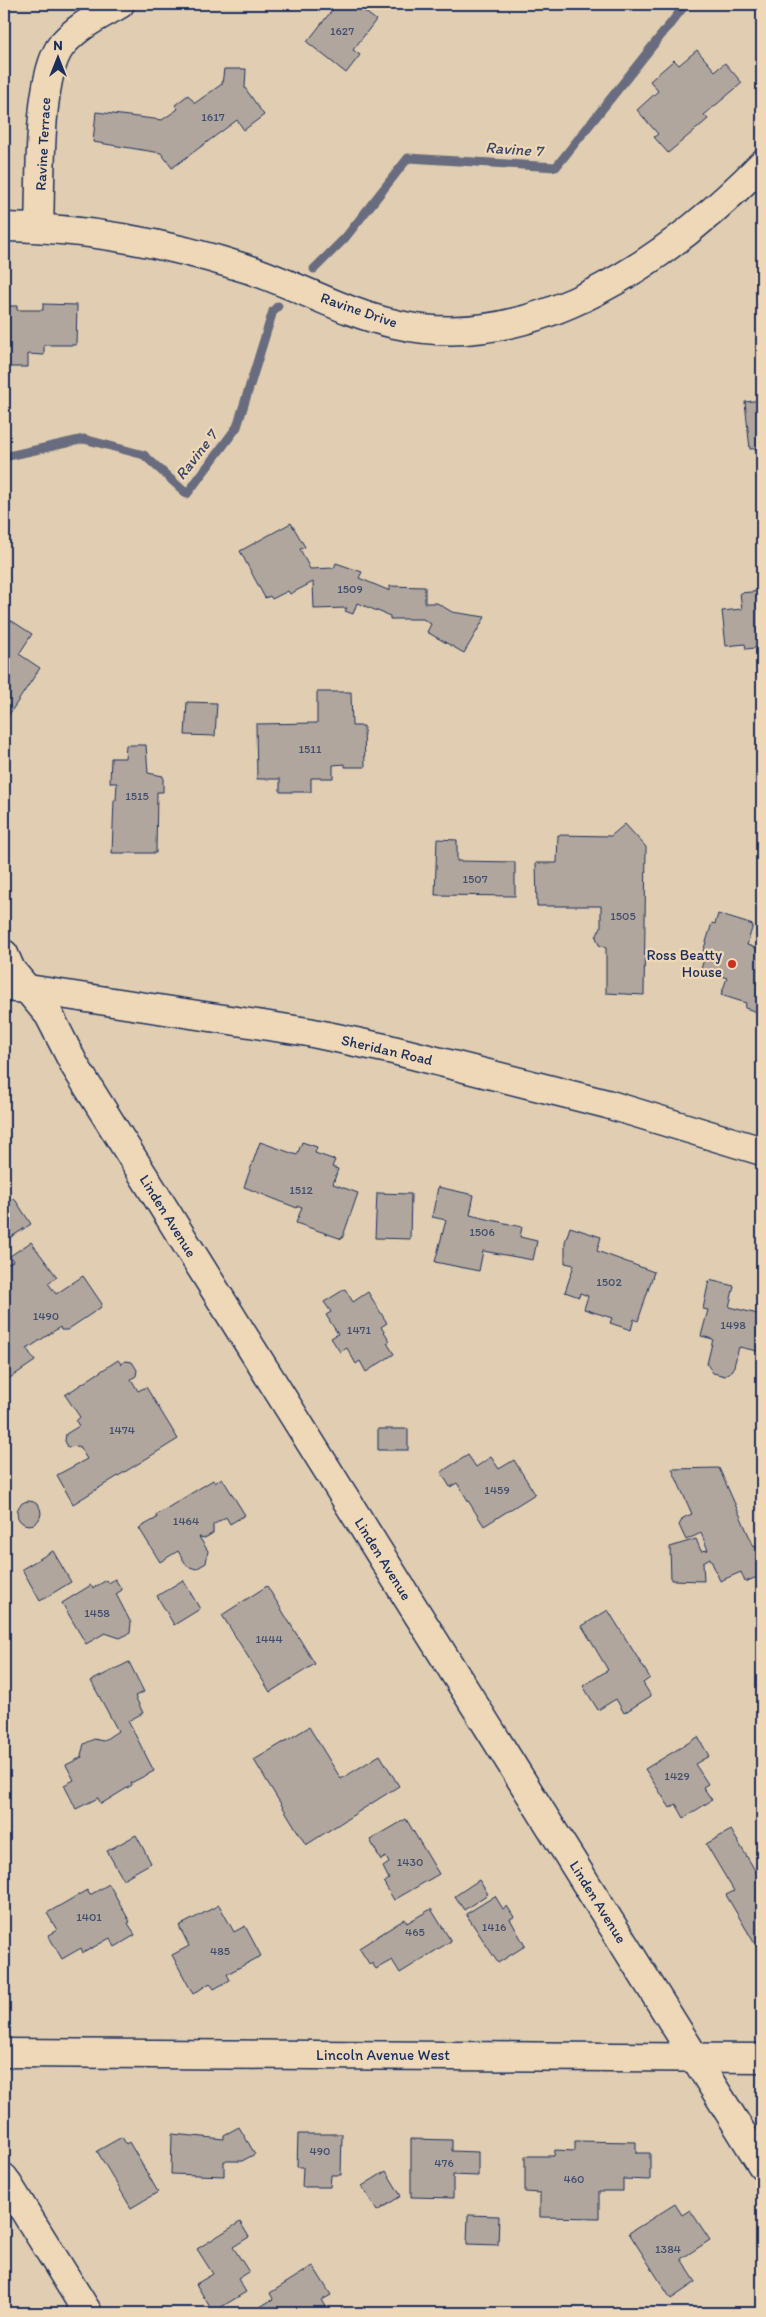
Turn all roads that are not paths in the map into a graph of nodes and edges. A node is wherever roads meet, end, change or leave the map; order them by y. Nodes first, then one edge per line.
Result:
1 (120, 4) edge
2 (762, 164) edge
3 (4, 227) edge
4 (39, 228) junction
5 (4, 954) edge
6 (16, 988) edge
7 (762, 1151) edge
8 (4, 2053) edge
9 (696, 2057) junction
10 (762, 2058) edge
11 (762, 2165) edge
12 (4, 2178) edge
13 (88, 2313) edge

1 - 4 street, Ravine Terrace
2 - 4 street, Ravine Drive
3 - 4 street, Ravine Drive
5 - 6 street, Linden Avenue
6 - 7 street, Sheridan Road
6 - 9 street, Linden Avenue
8 - 9 street, Lincoln Avenue West
9 - 10 street, Lincoln Avenue West
9 - 11 street, Linden Avenue
12 - 13 street

